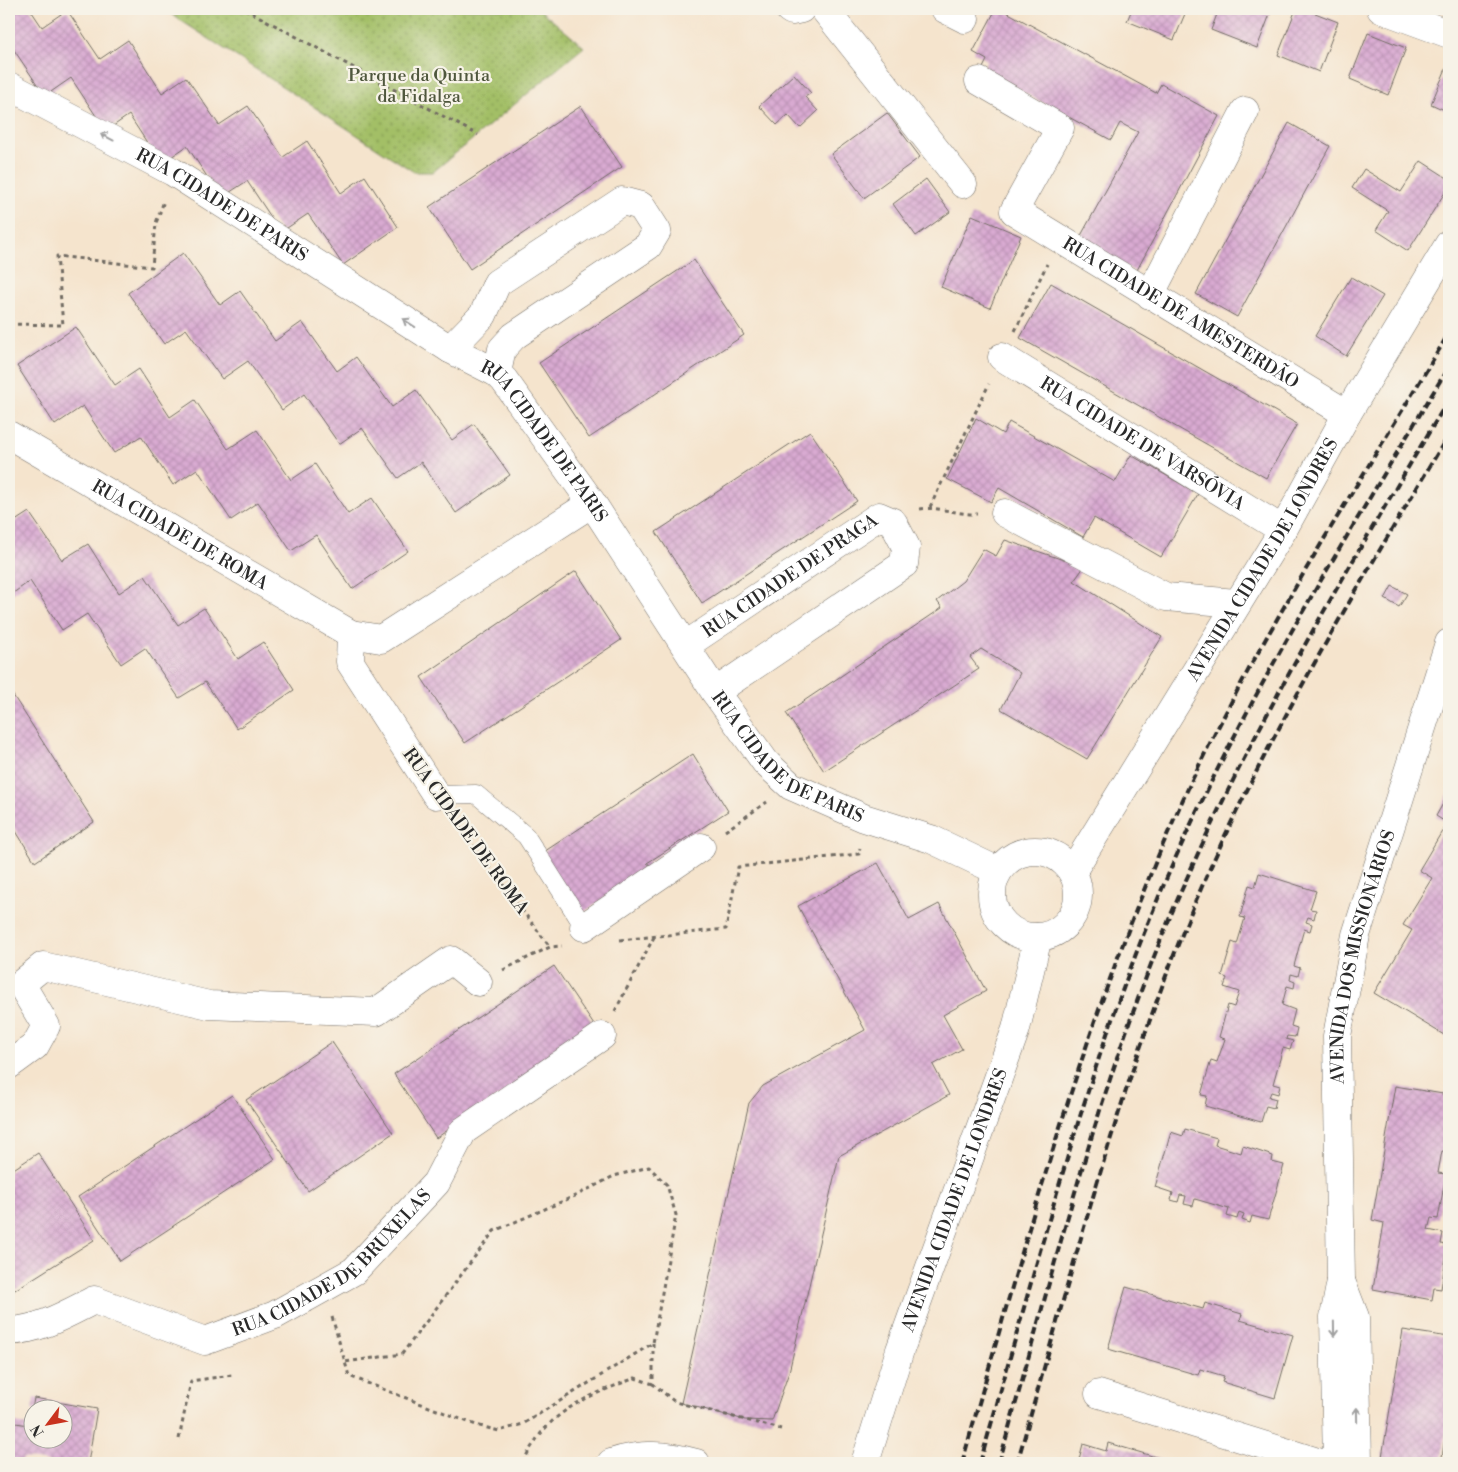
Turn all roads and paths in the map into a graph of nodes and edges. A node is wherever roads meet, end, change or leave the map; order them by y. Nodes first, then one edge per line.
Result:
1 (245, 9) edge
2 (788, 9) edge
3 (801, 9) edge
4 (824, 9) edge
5 (1382, 9) edge
6 (1449, 34) edge
7 (979, 81) dead end
8 (9, 86) edge
9 (1244, 111) dead end
10 (478, 135) dead end
11 (963, 184) dead end
12 (156, 223) dead end
13 (1449, 244) edge
14 (1150, 296) junction
15 (9, 324) edge
16 (450, 349) junction
17 (1002, 357) dead end
18 (497, 373) junction
19 (1347, 414) junction
20 (9, 435) edge
21 (592, 503) junction
22 (1005, 513) dead end
23 (1283, 530) junction
24 (1236, 603) junction
25 (350, 634) junction
26 (1449, 644) edge
27 (686, 645) junction
28 (715, 692) junction
29 (791, 786) junction
30 (436, 795) junction
31 (701, 846) joint
32 (859, 854) dead end
33 (998, 871) junction
34 (1072, 872) junction
35 (576, 936) junction
36 (654, 936) junction
37 (1038, 937) junction
38 (616, 940) dead end
39 (550, 947) junction
40 (15, 975) edge
41 (478, 982) joint
42 (602, 1036) joint
43 (9, 1065) edge
44 (1341, 1281) junction
45 (329, 1315) dead end
46 (9, 1330) edge
47 (653, 1342) junction
48 (345, 1362) junction
49 (232, 1374) dead end
50 (653, 1384) junction
51 (1099, 1394) dead end
52 (781, 1429) dead end
53 (179, 1438) dead end
54 (524, 1463) edge
55 (611, 1463) edge
56 (696, 1463) edge
57 (865, 1463) edge
58 (1321, 1463) edge
59 (1337, 1463) edge
60 (1358, 1463) edge

1 - 10 path
2 - 3 street
4 - 11 street
5 - 6 street
7 - 14 street, RUA CIDADE DE AMESTERDÃO
16 -> 8 street, RUA CIDADE DE PARIS
9 - 14 street
12 - 15 path
13 - 19 street, AVENIDA CIDADE DE LONDRES
14 - 19 street, RUA CIDADE DE AMESTERDÃO
16 - 18 street, RUA CIDADE DE PARIS
16 - 18 street
17 - 23 street, RUA CIDADE DE VARSÓVIA
18 - 21 street, RUA CIDADE DE PARIS
19 - 23 street, AVENIDA CIDADE DE LONDRES
20 - 25 street, RUA CIDADE DE ROMA
21 - 25 street, RUA CIDADE DE ROMA
21 - 27 street, RUA CIDADE DE PARIS
22 - 24 street
23 - 24 street, AVENIDA CIDADE DE LONDRES
24 - 34 street, AVENIDA CIDADE DE LONDRES
25 - 30 street, RUA CIDADE DE ROMA
26 - 44 street, AVENIDA DOS MISSIONÁRIOS
27 - 28 street, RUA CIDADE DE PARIS
27 - 28 street, RUA CIDADE DE PRAGA
28 - 29 street, RUA CIDADE DE PARIS
29 - 31 path
29 - 33 street, RUA CIDADE DE PARIS
30 - 35 lane
30 - 39 path, RUA CIDADE DE ROMA
31 - 35 street
32 - 36 path
33 - 34 street
33 - 37 street
34 - 37 street
35 - 39 path
36 - 38 path
36 - 42 path
37 - 57 street, AVENIDA CIDADE DE LONDRES
39 - 41 path
40 - 41 street
40 - 43 street
42 - 46 street, RUA CIDADE DE BRUXELAS
44 -> 59 street, AVENIDA DOS MISSIONÁRIOS
60 -> 44 street, AVENIDA DOS MISSIONÁRIOS
45 - 48 path
47 - 48 path
47 - 48 path
47 - 50 path
49 - 53 path
50 - 52 path
50 - 54 path
51 - 58 street
55 - 56 street

